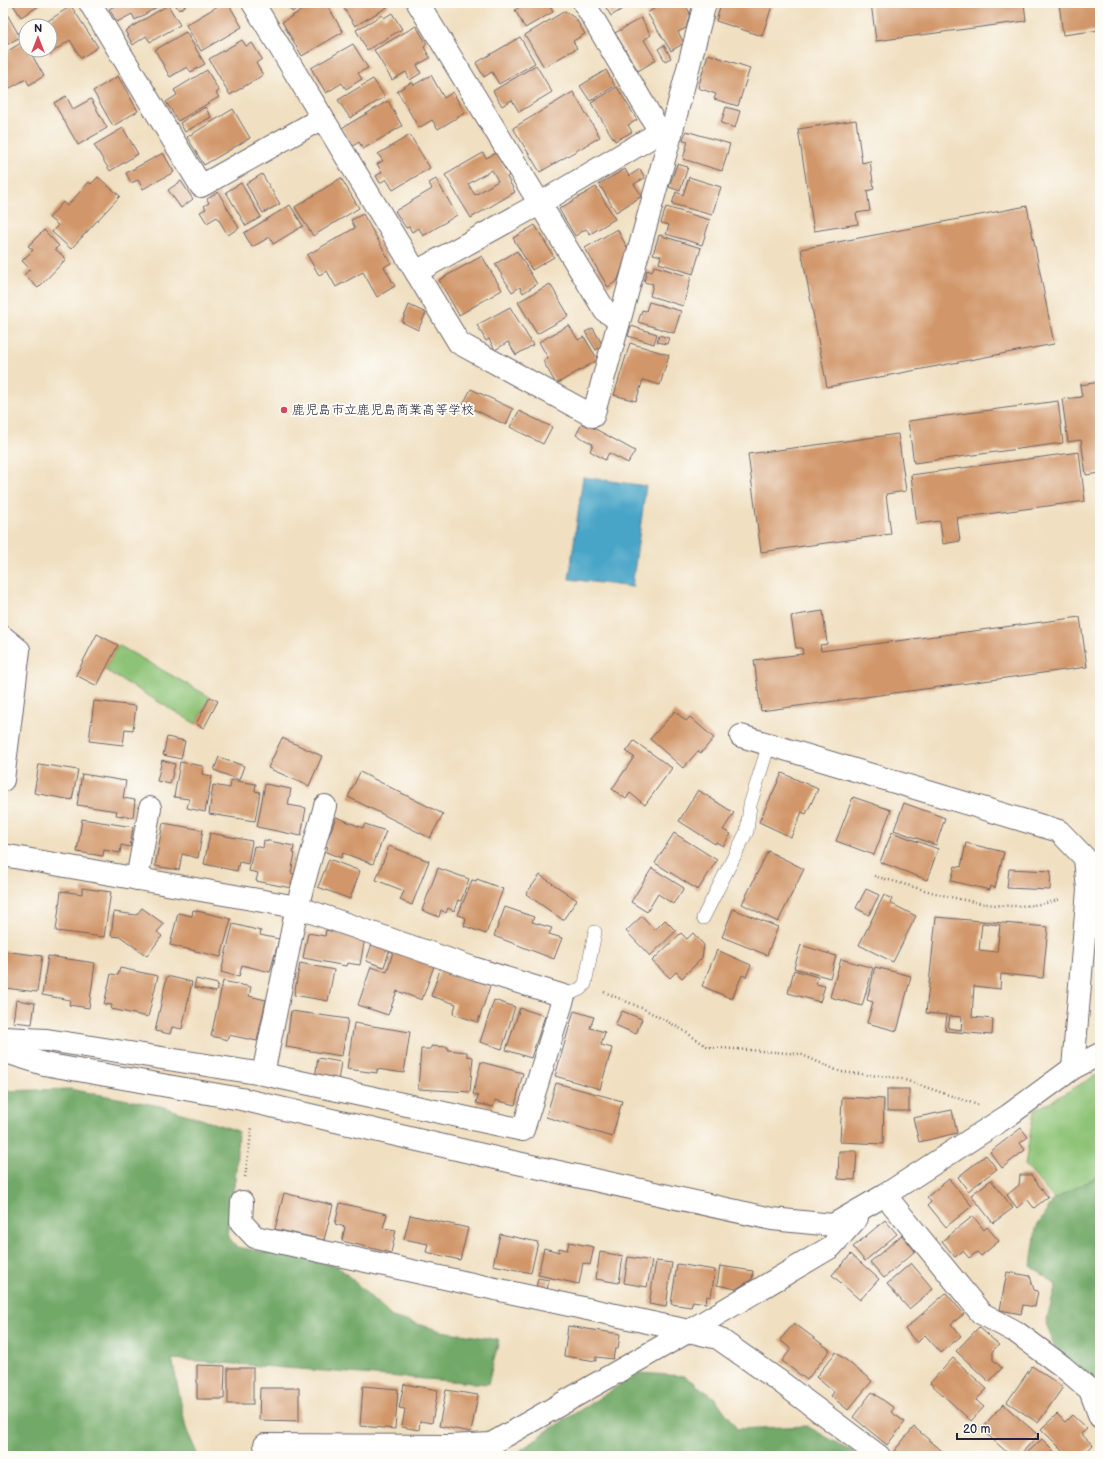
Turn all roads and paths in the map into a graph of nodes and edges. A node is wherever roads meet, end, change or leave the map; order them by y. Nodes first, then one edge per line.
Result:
1 (90, 3) edge
2 (253, 3) edge
3 (418, 3) edge
4 (584, 3) edge
5 (704, 3) edge
6 (322, 118) junction
7 (665, 133) junction
8 (539, 204) junction
9 (416, 272) junction
10 (619, 320) junction
11 (3, 637) edge
12 (741, 736) dead end
13 (769, 744) junction
14 (3, 780) edge
15 (325, 806) dead end
16 (150, 808) dead end
17 (3, 855) edge
18 (874, 876) dead end
19 (137, 879) junction
20 (1094, 885) edge
21 (297, 907) junction
22 (703, 918) dead end
23 (595, 932) dead end
24 (585, 984) junction
25 (564, 996) junction
26 (3, 1038) edge
27 (3, 1051) edge
28 (1100, 1054) edge
29 (1073, 1068) junction
30 (263, 1074) junction
31 (255, 1102) junction
32 (1009, 1115) junction
33 (877, 1200) junction
34 (242, 1202) joint
35 (689, 1330) junction
36 (1100, 1417) edge
37 (265, 1446) dead end
38 (879, 1456) edge

1 - 6 street
2 - 6 street
3 - 8 street
4 - 7 street
5 - 7 street
6 - 9 street
7 - 8 street
7 - 10 street
8 - 9 street
8 - 10 street
9 - 10 street
11 - 14 street
12 - 13 street
13 - 20 street
13 - 22 lane
15 - 21 street
16 - 19 street
17 - 19 street
18 - 20 path
19 - 21 street
20 - 29 street
21 - 25 street
21 - 30 street
23 - 24 lane
24 - 25 lane
24 - 32 path
25 - 30 street
26 - 30 street
27 - 31 street
28 - 29 street
29 - 32 street
31 - 33 street
31 - 34 path
32 - 33 street
33 - 35 street
33 - 36 street
34 - 35 street
35 - 37 street
35 - 38 street

